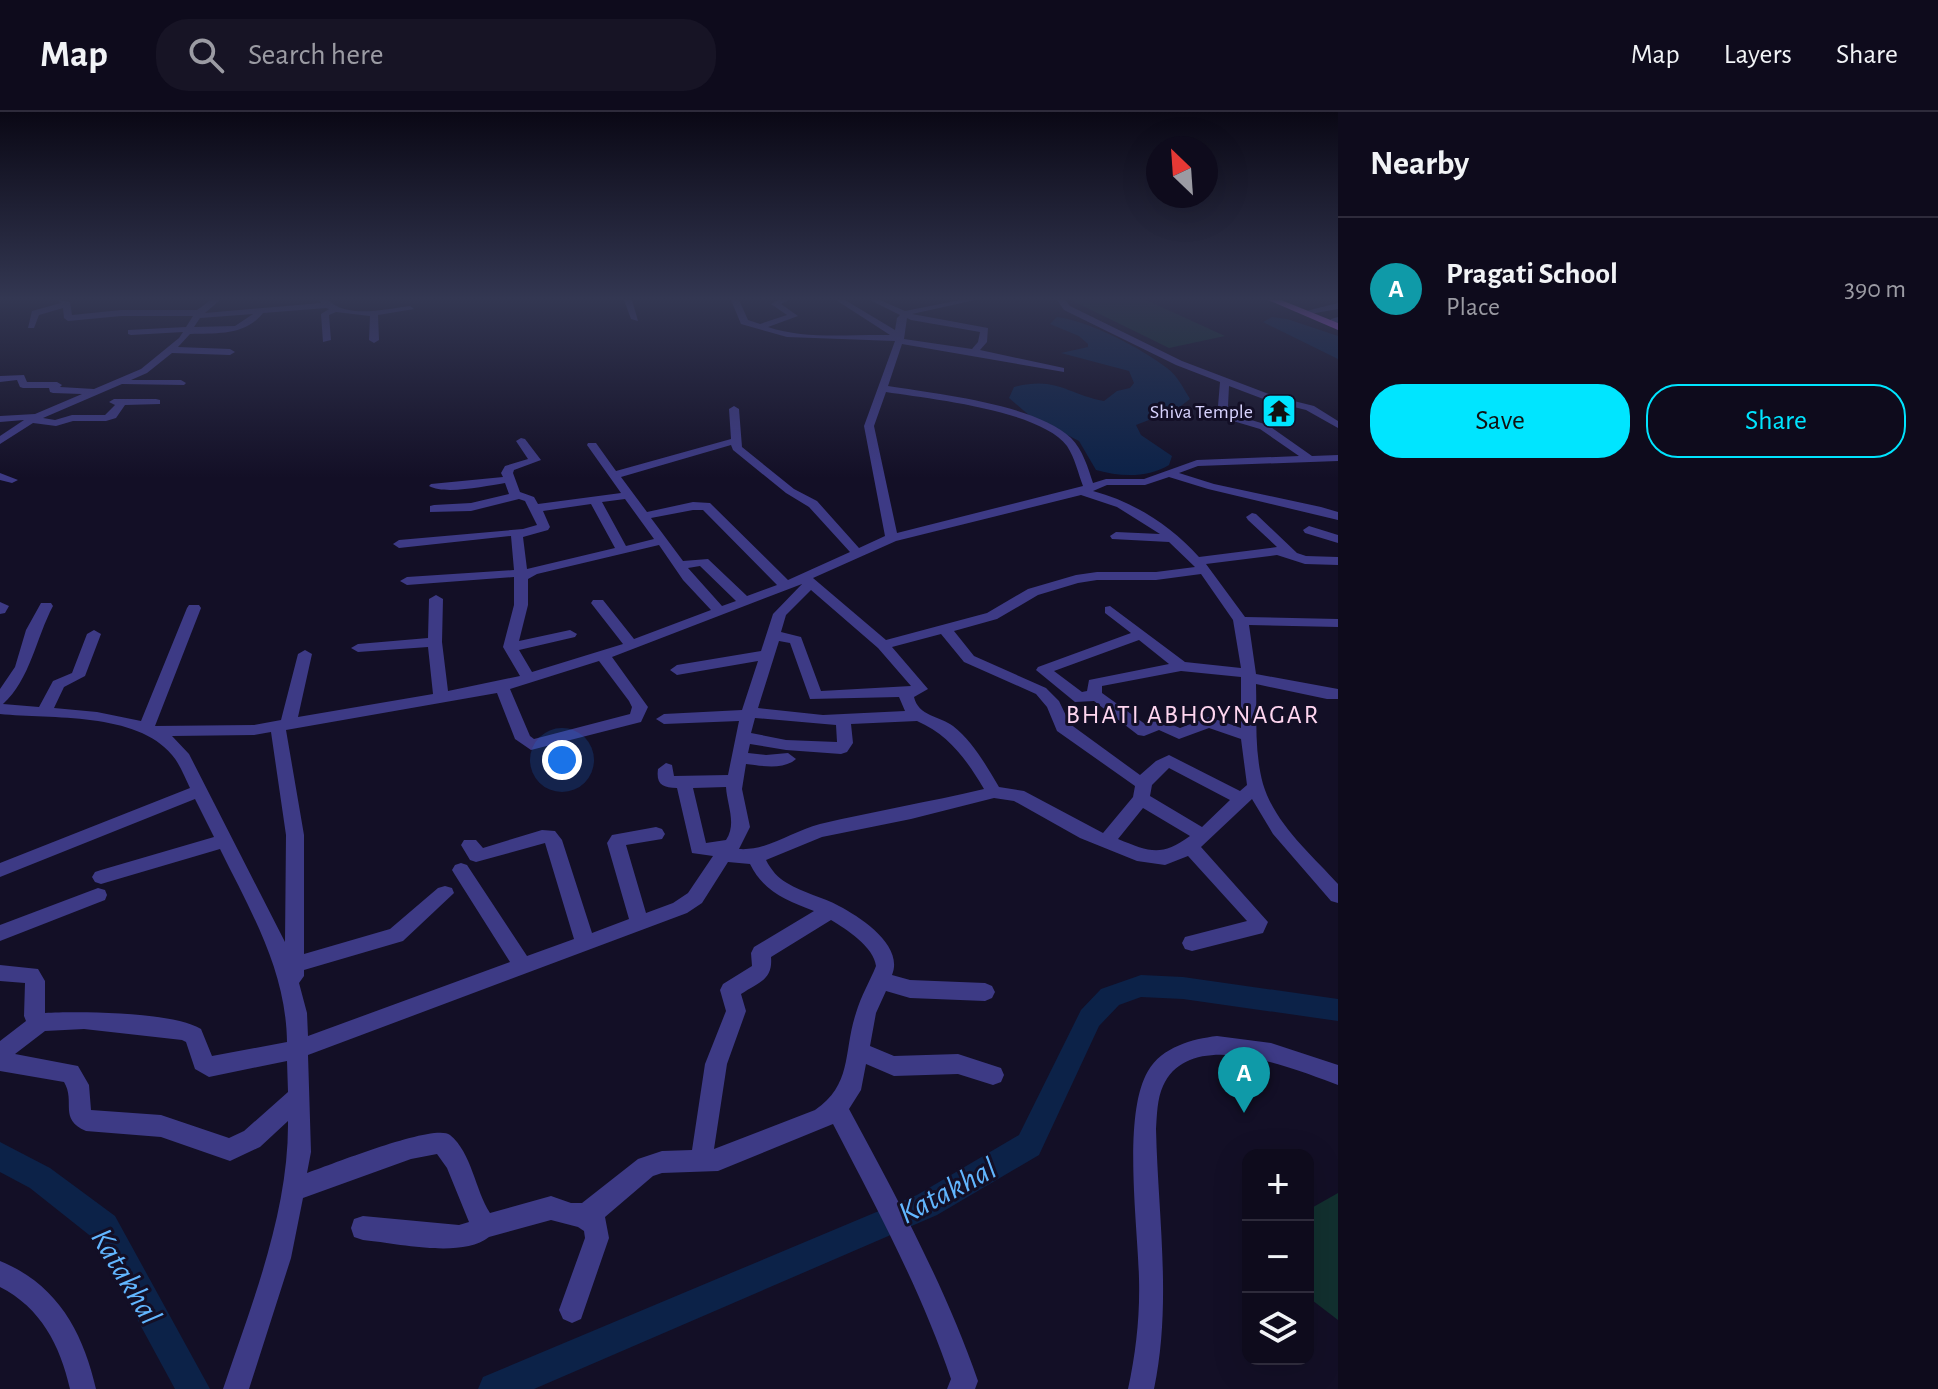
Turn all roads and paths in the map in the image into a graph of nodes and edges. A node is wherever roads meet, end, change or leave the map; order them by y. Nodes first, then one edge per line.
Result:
1 (157, 360) edge
2 (892, 360) edge
3 (1011, 360) edge
4 (1171, 360) edge
5 (1061, 370) dead end
6 (0, 379) edge
7 (1225, 379) junction
8 (121, 383) junction
9 (181, 383) dead end
10 (882, 388) junction
11 (101, 392) junction
12 (76, 401) junction
13 (122, 402) junction
14 (156, 402) dead end
15 (734, 409) dead end
16 (36, 417) junction
17 (0, 419) edge
18 (1338, 425) edge
19 (0, 441) edge
20 (521, 441) dead end
21 (735, 441) junction
22 (592, 445) dead end
23 (1338, 458) edge
24 (1310, 459) junction
25 (1170, 474) junction
26 (614, 475) junction
27 (509, 479) junction
28 (435, 486) dead end
29 (1085, 489) junction
30 (630, 495) junction
31 (518, 496) junction
32 (595, 500) junction
33 (434, 509) dead end
34 (535, 509) junction
35 (643, 516) junction
36 (1338, 516) edge
37 (1252, 517) dead end
38 (1309, 530) dead end
39 (519, 532) junction
40 (1116, 536) dead end
41 (892, 538) junction
42 (1173, 538) junction
43 (1338, 539) edge
44 (662, 541) junction
45 (399, 544) dead end
46 (622, 550) junction
47 (857, 553) junction
48 (1293, 556) junction
49 (1338, 561) edge
50 (679, 565) junction
51 (1201, 566) junction
52 (520, 575) junction
53 (808, 580) junction
54 (407, 581) dead end
55 (786, 586) junction
56 (436, 599) dead end
57 (743, 600) junction
58 (598, 603) dead end
59 (46, 606) dead end
60 (194, 608) dead end
61 (718, 610) junction
62 (1110, 610) dead end
63 (1240, 621) junction
64 (1338, 623) edge
65 (1319, 624) junction
66 (945, 629) junction
67 (94, 634) dead end
68 (570, 634) dead end
69 (773, 635) junction
70 (1139, 635) junction
71 (1338, 636) edge
72 (435, 642) junction
73 (631, 645) junction
74 (883, 645) junction
75 (510, 647) junction
76 (358, 648) dead end
77 (305, 654) dead end
78 (766, 655) junction
79 (603, 656) junction
80 (1181, 666) junction
81 (677, 670) dead end
82 (1248, 675) junction
83 (529, 679) junction
84 (502, 687) junction
85 (917, 691) junction
86 (1338, 694) edge
87 (1095, 695) junction
88 (441, 697) junction
89 (0, 700) edge
90 (0, 709) edge
91 (44, 713) junction
92 (748, 713) junction
93 (918, 716) junction
94 (664, 719) dead end
95 (843, 721) junction
96 (283, 726) junction
97 (149, 730) junction
98 (1248, 736) junction
99 (742, 737) junction
100 (738, 757) junction
101 (788, 759) dead end
102 (666, 769) dead end
103 (735, 781) junction
104 (684, 782) junction
105 (200, 791) junction
106 (1143, 791) junction
107 (994, 792) junction
108 (1249, 792) junction
109 (656, 834) dead end
110 (225, 841) junction
111 (1106, 841) junction
112 (1196, 841) junction
113 (470, 845) dead end
114 (727, 850) junction
115 (756, 857) junction
116 (0, 870) edge
117 (461, 870) dead end
118 (445, 893) dead end
119 (1337, 895) edge
120 (831, 910) junction
121 (640, 923) junction
122 (0, 933) edge
123 (585, 942) junction
124 (1192, 943) dead end
125 (294, 965) junction
126 (522, 965) junction
127 (0, 973) edge
128 (879, 980) junction
129 (985, 992) dead end
130 (294, 997) junction
131 (41, 1022) junction
132 (299, 1049) junction
133 (858, 1051) junction
134 (0, 1053) edge
135 (0, 1061) edge
136 (993, 1075) dead end
137 (1338, 1075) edge
138 (300, 1095) junction
139 (837, 1108) junction
140 (701, 1162) junction
141 (294, 1189) junction
142 (582, 1215) junction
143 (484, 1225) junction
144 (363, 1228) dead end
145 (0, 1273) edge
146 (572, 1310) dead end
147 (83, 1389) edge
148 (236, 1389) edge
149 (960, 1389) edge
150 (1141, 1389) edge

1 - 8 street
2 - 10 street
3 - 5 street
4 - 7 street
6 - 11 street
7 - 18 street
7 - 24 street
8 - 9 street
8 - 11 street
10 - 29 street
10 - 41 street
11 - 12 street
12 - 13 street
12 - 16 street
13 - 14 street
13 - 16 street
15 - 21 street
16 - 17 street
16 - 19 street
20 - 27 street
21 - 26 street
21 - 47 street
22 - 26 street
23 - 24 street
24 - 25 street
25 - 29 street
25 - 36 street
26 - 30 street
27 - 28 street
27 - 31 street
29 - 41 street
29 - 42 street
30 - 32 street
30 - 35 street
31 - 33 street
31 - 34 street
32 - 34 street
32 - 46 street
34 - 39 street
35 - 44 street
35 - 55 street
37 - 48 street
38 - 43 street
39 - 45 street
39 - 52 street
40 - 42 street
41 - 47 street
42 - 51 street
44 - 46 street
44 - 50 street
46 - 52 street
47 - 53 street
48 - 49 street
48 - 51 street
50 - 57 street
50 - 61 street
51 - 63 street
51 - 66 street
52 - 54 street
52 - 75 street
53 - 55 street
53 - 69 street
53 - 74 street
55 - 57 street
56 - 72 street
57 - 61 street
58 - 73 street
59 - 89 street
60 - 97 street
61 - 73 street
62 - 70 street
63 - 65 street
63 - 82 street
64 - 65 street
65 - 71 street
66 - 74 street
66 - 106 street
67 - 91 street
68 - 75 street
69 - 78 street
69 - 85 street
70 - 80 street
70 - 87 street
72 - 76 street
72 - 88 street
73 - 79 street
74 - 85 street
75 - 83 street
77 - 96 street
78 - 81 street
78 - 92 street
79 - 83 street
79 - 84 street
80 - 82 street
80 - 87 street
82 - 86 street
82 - 98 street
83 - 84 street
84 - 88 street
85 - 93 street
87 - 98 street
88 - 96 street
90 - 91 street
91 - 97 street
92 - 94 street
92 - 95 street
92 - 99 street
93 - 95 street
93 - 107 street
95 - 99 street
96 - 97 street
96 - 125 street
97 - 105 street
98 - 108 street
99 - 100 street
100 - 101 street
100 - 103 street
102 - 104 street
103 - 104 street
103 - 114 street
104 - 114 street
105 - 110 street
105 - 116 street
106 - 108 street
106 - 111 street
106 - 112 street
107 - 111 street
107 - 115 street
108 - 112 street
108 - 119 street
109 - 121 street
110 - 122 street
110 - 130 street
111 - 112 street
112 - 124 street
113 - 123 street
114 - 115 street
114 - 121 street
115 - 120 street
117 - 126 street
118 - 125 street
120 - 128 street
120 - 140 street
121 - 123 street
123 - 126 street
125 - 130 street
126 - 132 street
127 - 131 street
128 - 129 street
128 - 133 street
130 - 132 street
131 - 132 street
131 - 134 street
132 - 138 street
133 - 136 street
133 - 139 street
135 - 138 street
137 - 150 street
138 - 141 street
139 - 140 street
139 - 149 street
140 - 142 street
141 - 143 street
141 - 148 street
142 - 143 street
142 - 146 street
143 - 144 street
145 - 147 street

